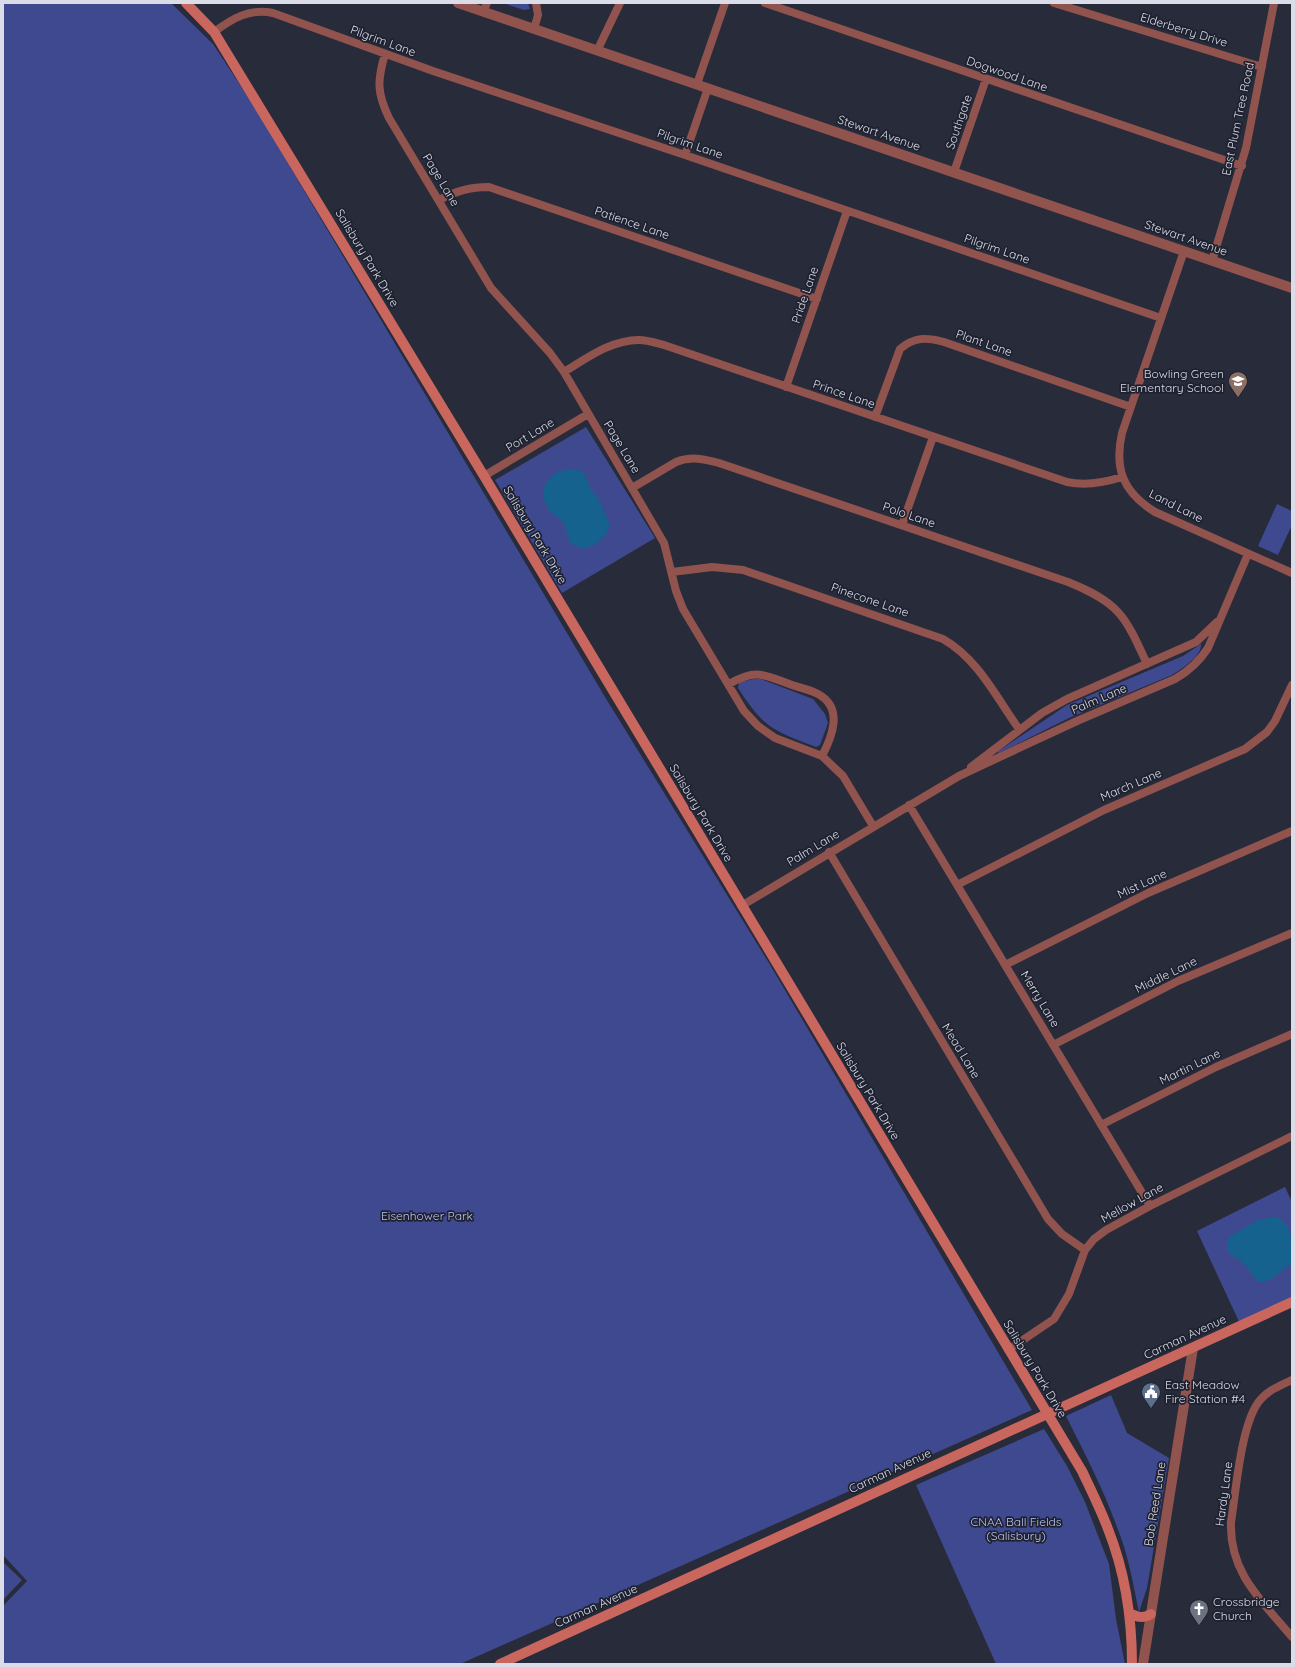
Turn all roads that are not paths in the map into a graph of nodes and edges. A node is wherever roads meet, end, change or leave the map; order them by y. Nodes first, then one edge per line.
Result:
1 (186, 3) edge
2 (458, 3) edge
3 (536, 3) edge
4 (620, 3) edge
5 (725, 3) edge
6 (765, 3) edge
7 (1054, 3) edge
8 (1274, 3) edge
9 (485, 8) edge
10 (534, 29) junction
11 (214, 32) junction
12 (597, 51) junction
13 (385, 54) junction
14 (1262, 67) junction
15 (986, 79) junction
16 (697, 84) junction
17 (708, 88) junction
18 (685, 155) junction
19 (1242, 166) junction
20 (954, 172) junction
21 (439, 200) junction
22 (847, 211) junction
23 (1184, 251) junction
24 (1212, 261) junction
25 (1292, 288) edge
26 (817, 299) junction
27 (1161, 318) junction
28 (564, 372) junction
29 (786, 387) junction
30 (1131, 407) junction
31 (588, 414) junction
32 (875, 417) junction
33 (933, 437) junction
34 (484, 476) junction
35 (1122, 477) junction
36 (632, 488) junction
37 (902, 525) junction
38 (1248, 554) junction
39 (672, 572) junction
40 (1292, 573) edge
41 (1223, 616) junction
42 (1147, 664) junction
43 (729, 684) junction
44 (1292, 685) edge
45 (1019, 729) junction
46 (822, 756) junction
47 (959, 776) junction
48 (909, 805) junction
49 (873, 826) junction
50 (1292, 831) edge
51 (829, 852) junction
52 (957, 885) junction
53 (741, 906) junction
54 (1292, 933) edge
55 (1005, 965) junction
56 (1292, 1034) edge
57 (1053, 1045) junction
58 (1101, 1125) junction
59 (1292, 1136) edge
60 (1150, 1206) junction
61 (1085, 1250) junction
62 (1291, 1306) edge
63 (1193, 1348) junction
64 (1008, 1350) junction
65 (1292, 1380) edge
66 (1047, 1414) junction
67 (1129, 1613) junction
68 (1151, 1614) junction
69 (1292, 1637) edge
70 (500, 1664) edge
71 (1132, 1664) edge
72 (1142, 1664) edge

1 - 11 main road, Salisbury Park Drive
2 - 9 street, Stewart Avenue
3 - 10 street
4 - 12 street
5 - 16 street
6 - 15 street, Dogwood Lane
7 - 14 street, Elderberry Drive
8 - 14 street, East Plum Tree Road
9 - 10 street, Stewart Avenue
10 - 12 street, Stewart Avenue
11 - 13 street, Pilgrim Lane
11 - 34 main road, Salisbury Park Drive
12 - 16 street, Stewart Avenue
13 - 18 street, Pilgrim Lane
13 - 21 street, Page Lane
14 - 19 street, East Plum Tree Road
15 - 19 street, Dogwood Lane
15 - 20 street, Southgate
16 - 17 street, Stewart Avenue
17 - 18 street
17 - 20 street, Stewart Avenue
18 - 22 street, Pilgrim Lane
19 - 24 street, East Plum Tree Road
20 - 23 street, Stewart Avenue
21 - 26 street, Patience Lane
21 - 28 street, Page Lane
22 - 26 street, Pride Lane
22 - 27 street, Pilgrim Lane
23 - 24 street, Stewart Avenue
23 - 27 street, Land Lane
24 - 25 street, Stewart Avenue
26 - 29 street, Pride Lane
27 - 30 street, Land Lane
28 - 29 street, Prince Lane
28 - 31 street, Page Lane
29 - 32 street, Prince Lane
30 - 32 street, Plant Lane
30 - 35 street, Land Lane
31 - 34 street, Port Lane
31 - 36 street, Page Lane
32 - 33 street, Prince Lane
33 - 35 street, Prince Lane
33 - 37 street
34 - 53 main road, Salisbury Park Drive
35 - 38 street, Land Lane
36 - 37 street, Polo Lane
36 - 39 street, Page Lane
37 - 42 street, Polo Lane
38 - 40 street, Land Lane
38 - 41 street, Palm Lane
39 - 43 street, Page Lane
39 - 45 street, Pinecone Lane
41 - 42 street, Palm Lane
41 - 47 street, Palm Lane
42 - 45 street, Palm Lane
43 - 46 street, Page Lane
43 - 46 street
44 - 52 street, March Lane
45 - 47 street, Palm Lane
46 - 49 street, Page Lane
47 - 48 street, Palm Lane
48 - 49 street, Palm Lane
48 - 52 street, Merry Lane
49 - 51 street, Palm Lane
50 - 55 street, Mist Lane
51 - 53 street, Palm Lane
51 - 61 street, Mead Lane
52 - 55 street, Merry Lane
53 - 64 main road, Salisbury Park Drive
54 - 57 street, Middle Lane
55 - 57 street, Merry Lane
56 - 58 street, Martin Lane
57 - 58 street, Merry Lane
58 - 60 street, Merry Lane
59 - 60 street, Mellow Lane
60 - 61 street, Mellow Lane
61 - 64 street, Mellow Lane
62 - 63 main road, Carman Avenue
63 - 66 main road, Carman Avenue
63 - 68 street, Bob Reed Lane
64 - 66 main road, Salisbury Park Drive
65 - 69 street, Hardy Lane
66 - 67 main road, Salisbury Park Drive
66 - 70 main road, Carman Avenue
67 - 68 main road
67 - 71 main road, Salisbury Park Drive
68 - 72 street, Bob Reed Lane

